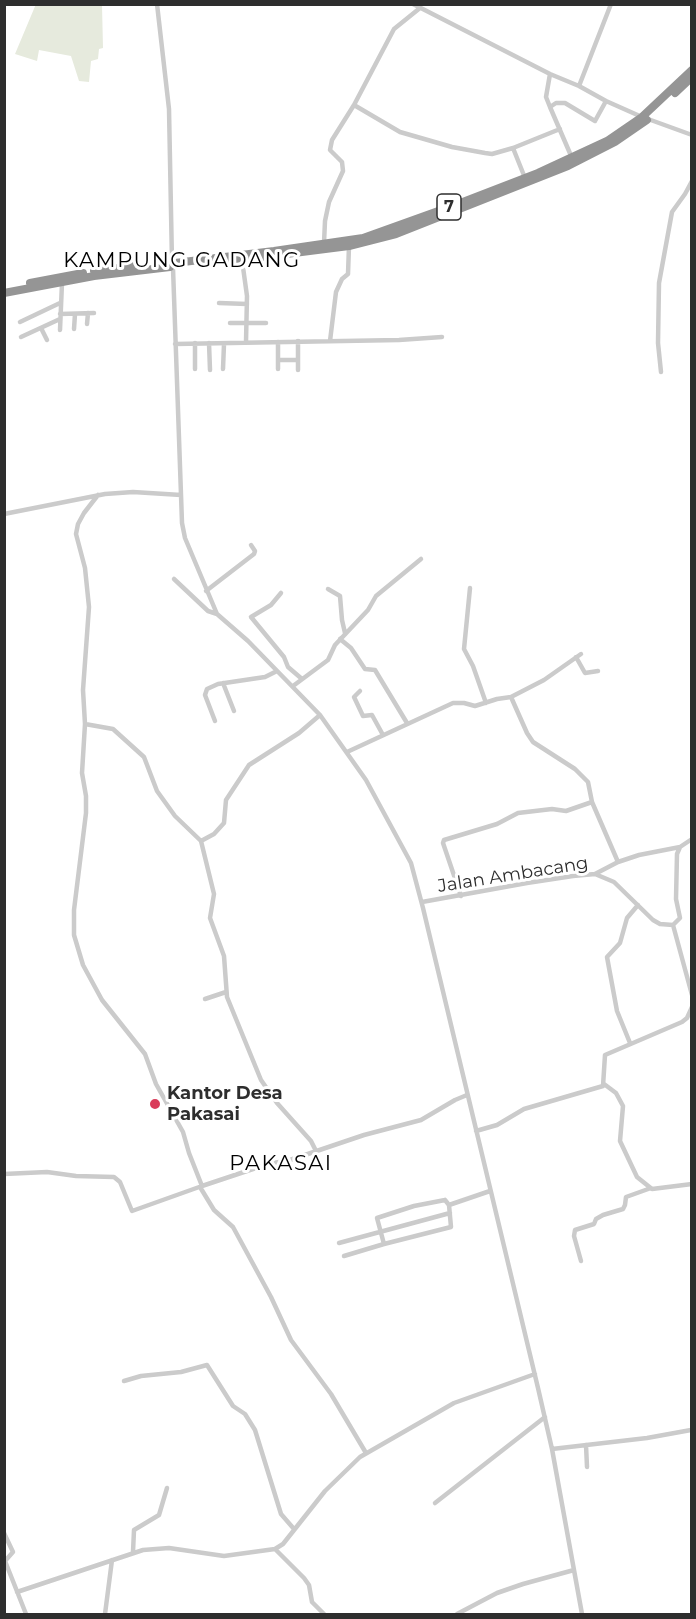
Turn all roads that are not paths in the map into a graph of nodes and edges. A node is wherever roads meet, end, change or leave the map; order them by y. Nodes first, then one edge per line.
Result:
1 (157, 4) edge
2 (413, 4) edge
3 (611, 4) edge
4 (420, 8) junction
5 (692, 70) edge
6 (550, 74) junction
7 (692, 78) edge
8 (579, 86) junction
9 (606, 101) junction
10 (354, 105) junction
11 (550, 108) junction
12 (645, 118) junction
13 (560, 129) junction
14 (692, 135) edge
15 (513, 148) junction
16 (594, 151) junction
17 (572, 158) junction
18 (525, 178) junction
19 (692, 181) edge
20 (456, 208) junction
21 (324, 243) junction
22 (349, 243) junction
23 (243, 260) junction
24 (172, 265) junction
25 (76, 277) junction
26 (62, 283) junction
27 (4, 288) edge
28 (4, 293) edge
29 (60, 303) junction
30 (219, 303) dead end
31 (247, 304) junction
32 (75, 314) junction
33 (60, 316) junction
34 (20, 322) dead end
35 (266, 323) dead end
36 (87, 324) dead end
37 (231, 324) dead end
38 (246, 324) junction
39 (41, 327) junction
40 (74, 329) dead end
41 (60, 330) dead end
42 (21, 337) dead end
43 (442, 337) dead end
44 (47, 340) dead end
45 (298, 341) junction
46 (330, 341) junction
47 (246, 342) junction
48 (278, 342) junction
49 (195, 343) junction
50 (208, 343) junction
51 (175, 344) junction
52 (224, 344) junction
53 (278, 360) junction
54 (298, 360) junction
55 (195, 369) dead end
56 (223, 369) dead end
57 (278, 369) dead end
58 (210, 370) dead end
59 (298, 370) dead end
60 (661, 372) dead end
61 (98, 495) junction
62 (181, 495) junction
63 (4, 514) edge
64 (251, 545) dead end
65 (421, 559) dead end
66 (174, 579) dead end
67 (470, 588) dead end
68 (328, 589) dead end
69 (206, 591) junction
70 (281, 593) dead end
71 (217, 614) junction
72 (345, 633) junction
73 (340, 639) junction
74 (277, 671) junction
75 (598, 671) dead end
76 (302, 679) junction
77 (223, 683) junction
78 (293, 686) junction
79 (360, 691) dead end
80 (511, 697) junction
81 (486, 703) junction
82 (234, 711) dead end
83 (320, 715) junction
84 (215, 721) dead end
85 (407, 723) junction
86 (85, 724) junction
87 (383, 735) junction
88 (347, 752) junction
89 (592, 802) junction
90 (692, 839) edge
91 (201, 841) junction
92 (680, 846) junction
93 (618, 862) junction
94 (595, 874) junction
95 (461, 896) junction
96 (422, 902) junction
97 (638, 905) junction
98 (673, 925) junction
99 (689, 978) edge
100 (226, 992) junction
101 (692, 995) edge
102 (205, 999) dead end
103 (692, 1007) edge
104 (630, 1043) junction
105 (604, 1084) junction
106 (467, 1095) junction
107 (476, 1131) junction
108 (316, 1151) junction
109 (4, 1174) edge
110 (692, 1184) edge
111 (201, 1186) junction
112 (651, 1188) junction
113 (490, 1191) junction
114 (449, 1205) junction
115 (450, 1213) junction
116 (381, 1232) junction
117 (339, 1243) dead end
118 (384, 1244) junction
119 (344, 1256) dead end
120 (581, 1261) dead end
121 (535, 1374) junction
122 (124, 1382) dead end
123 (545, 1417) junction
124 (692, 1430) edge
125 (586, 1445) junction
126 (552, 1449) junction
127 (366, 1453) junction
128 (587, 1467) dead end
129 (167, 1488) dead end
130 (435, 1503) dead end
131 (294, 1529) junction
132 (4, 1533) edge
133 (275, 1549) junction
134 (133, 1552) junction
135 (112, 1560) junction
136 (574, 1570) junction
137 (17, 1592) junction
138 (26, 1614) edge
139 (105, 1614) edge
140 (324, 1614) edge
141 (457, 1614) edge
142 (582, 1614) edge

1 - 24 street
2 - 4 street
3 - 8 street
4 - 6 street
4 - 10 street
5 - 12 highway, 7
6 - 8 street
6 - 11 street
7 - 12 highway, 7
8 - 9 street
9 - 11 street
9 - 12 street
10 - 15 street
10 - 21 street
11 - 13 street
12 - 14 street
12 - 16 highway, 7
13 - 15 street
13 - 17 street
15 - 18 street
16 - 17 highway, 7
16 - 20 highway, 7
17 - 18 highway, 7
18 - 20 highway, 7
19 - 60 street
20 - 22 highway, 7
21 - 22 highway, 7
21 - 24 highway, 7
22 - 23 highway, 7
22 - 46 street
23 - 24 highway, 7
23 - 31 street
24 - 25 highway
24 - 51 street
25 - 26 highway
25 - 27 highway
26 - 28 highway
26 - 29 street
29 - 33 street
29 - 34 street
30 - 31 street
31 - 38 street
32 - 33 street
32 - 36 street
32 - 40 street
33 - 39 street
33 - 41 street
35 - 38 street
37 - 38 street
38 - 47 street
39 - 42 street
39 - 44 street
43 - 46 street
45 - 46 street
45 - 48 street
45 - 54 street
47 - 48 street
47 - 52 street
48 - 53 street
49 - 50 street
49 - 51 street
49 - 55 street
50 - 52 street
50 - 58 street
51 - 62 street
52 - 56 street
53 - 54 street
53 - 57 street
54 - 59 street
61 - 62 street
61 - 63 street
61 - 86 street
62 - 69 street
64 - 69 street
65 - 72 street
66 - 71 street
67 - 81 street
68 - 72 street
69 - 71 street
70 - 76 street
71 - 74 street
72 - 73 street
73 - 76 street
73 - 85 street
74 - 77 street
74 - 78 street
75 - 80 street
76 - 78 street
77 - 82 street
77 - 84 street
78 - 83 street
79 - 87 street
80 - 81 street
80 - 89 street
81 - 85 street
83 - 88 street
83 - 91 street
85 - 87 street
86 - 91 street
86 - 111 street
87 - 88 street
88 - 96 street
89 - 93 street
89 - 95 street
90 - 92 street
91 - 100 street
92 - 93 street
92 - 98 street
93 - 94 street
94 - 95 street, Jalan Ambacang
94 - 97 street, Jalan Ambacang
95 - 96 street, Jalan Ambacang
96 - 106 street
97 - 98 street, Jalan Ambacang
97 - 104 street
98 - 99 street
99 - 101 street
100 - 102 street
100 - 108 street
103 - 104 street
104 - 105 street
105 - 107 street
105 - 112 street
106 - 107 street
106 - 108 street
107 - 113 street
108 - 111 street
109 - 111 street
110 - 112 street
111 - 127 street
112 - 120 street
113 - 114 street
113 - 121 street
114 - 115 street
114 - 116 street
115 - 116 street
115 - 118 street
116 - 117 street
116 - 118 street
118 - 119 street
121 - 123 street
121 - 127 street
122 - 131 street
123 - 126 street
123 - 130 street
124 - 125 street
125 - 126 street
125 - 128 street
126 - 136 street
127 - 131 street
129 - 134 street
131 - 133 street
132 - 137 street
133 - 134 street
133 - 140 street
134 - 135 street
135 - 137 street
135 - 139 street
136 - 141 street
136 - 142 street
137 - 138 street

